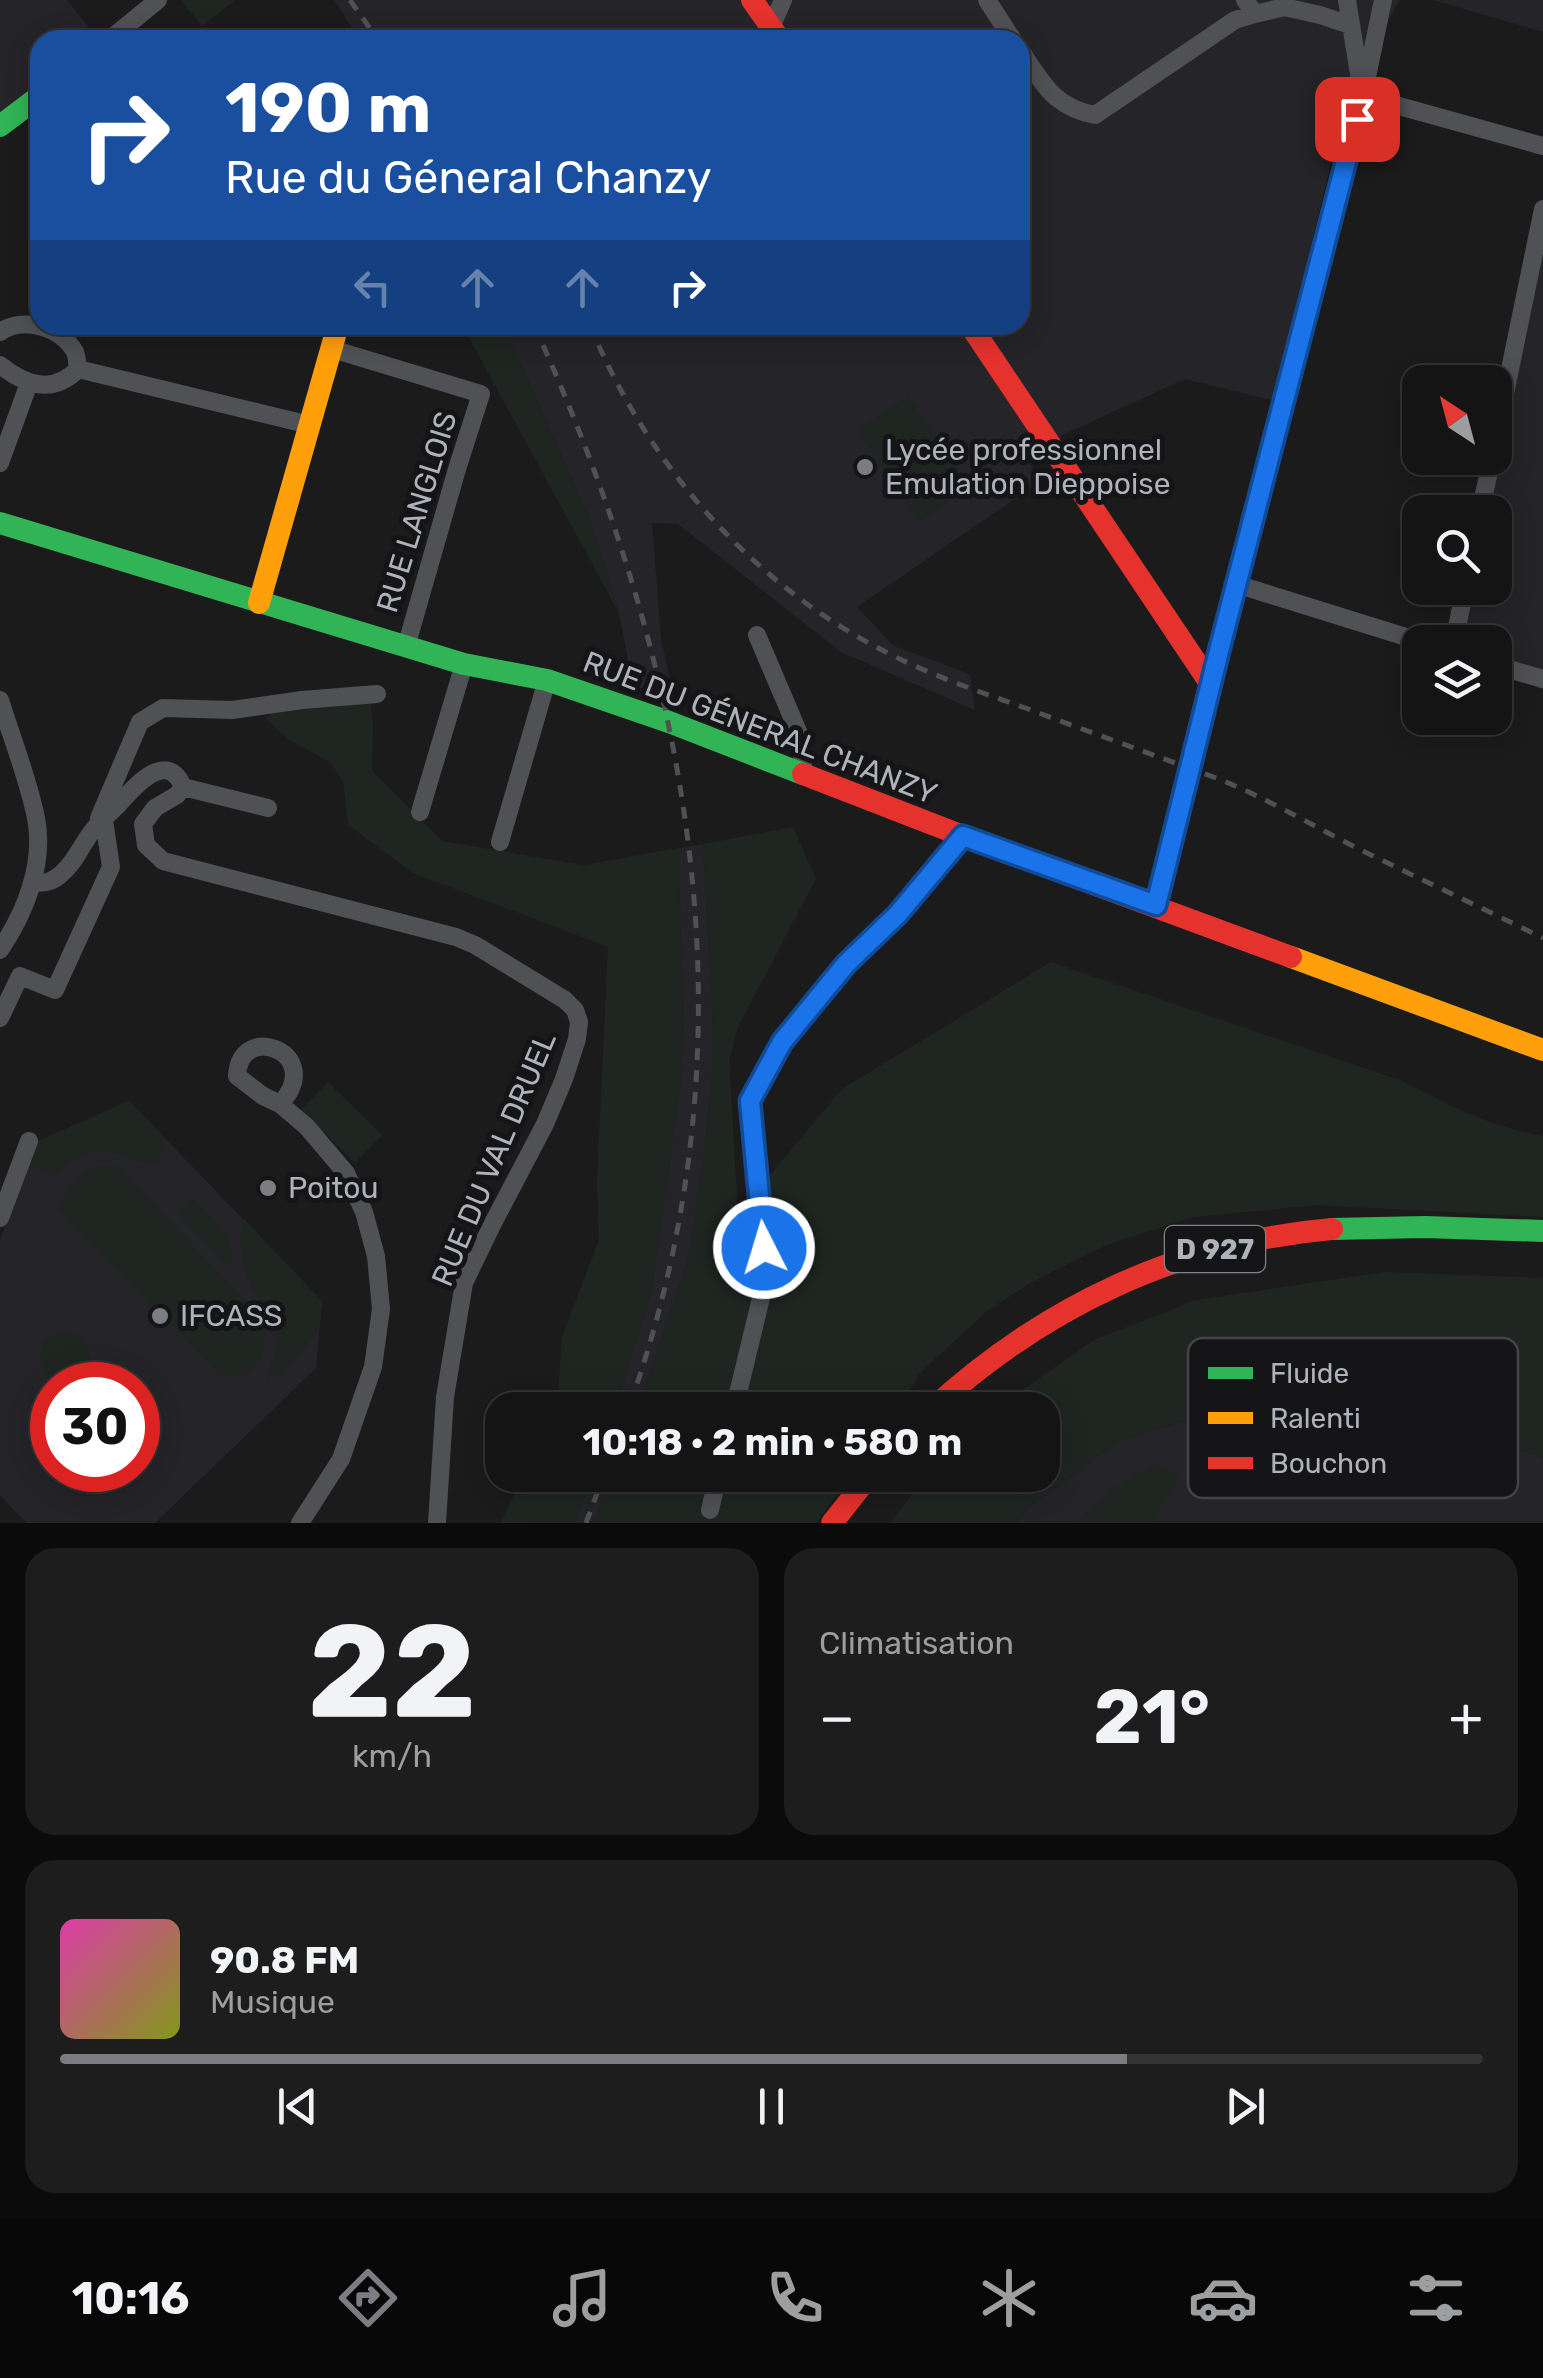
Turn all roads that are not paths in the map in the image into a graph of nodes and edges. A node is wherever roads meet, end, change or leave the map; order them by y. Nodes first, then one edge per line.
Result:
1 (158, 0) edge
2 (752, 0) edge
3 (782, 0) edge
4 (987, 0) edge
5 (1346, 0) edge
6 (1383, 0) edge
7 (1250, 7) edge
8 (1350, 25) junction
9 (121, 30) edge
10 (773, 30) edge
11 (776, 30) edge
12 (1007, 30) edge
13 (1030, 64) edge
14 (1362, 96) junction
15 (30, 104) edge
16 (0, 126) edge
17 (1543, 146) edge
18 (1543, 209) edge
19 (30, 324) edge
20 (2, 327) edge
21 (58, 335) edge
22 (336, 335) edge
23 (977, 335) edge
24 (332, 350) junction
25 (0, 365) edge
26 (1511, 365) edge
27 (78, 368) junction
28 (29, 383) junction
29 (310, 425) junction
30 (0, 463) edge
31 (0, 523) edge
32 (1236, 584) junction
33 (258, 603) junction
34 (758, 634) dead end
35 (1402, 636) edge
36 (406, 647) junction
37 (464, 664) junction
38 (1512, 669) edge
39 (1543, 679) edge
40 (547, 680) junction
41 (1210, 684) junction
42 (377, 694) dead end
43 (0, 700) edge
44 (804, 774) junction
45 (183, 787) junction
46 (268, 808) dead end
47 (420, 812) dead end
48 (100, 824) junction
49 (963, 836) junction
50 (500, 842) dead end
51 (32, 883) junction
52 (1156, 905) junction
53 (0, 950) edge
54 (0, 1018) edge
55 (1543, 1050) edge
56 (280, 1104) dead end
57 (29, 1141) dead end
58 (0, 1218) edge
59 (1543, 1231) edge
60 (1543, 1244) edge
61 (738, 1392) edge
62 (951, 1392) edge
63 (971, 1392) edge
64 (714, 1492) edge
65 (857, 1492) edge
66 (875, 1492) edge
67 (710, 1510) dead end
68 (300, 1523) edge
69 (437, 1523) edge
70 (832, 1523) edge
71 (853, 1523) edge

1 - 9 street
2 - 10 main road
3 - 11 street
4 - 12 street
5 - 8 street
6 - 14 street
7 - 8 street
7 - 13 street
8 - 14 street
14 - 17 street
14 - 32 street
15 - 16 main road
18 - 26 street
19 - 20 street
21 - 27 street
22 - 24 main road
23 - 41 main road
24 - 29 main road
24 - 36 street, RUE LANGLOIS
25 - 28 street
27 - 28 street
27 - 29 street
28 - 30 street
29 - 33 main road
31 - 33 main road, RUE DU GÉNERAL CHANZY
32 - 35 street
32 - 41 street
33 - 36 main road, RUE DU GÉNERAL CHANZY
34 - 44 street
36 - 37 main road, RUE DU GÉNERAL CHANZY
37 - 40 main road, RUE DU GÉNERAL CHANZY
37 - 47 street
38 - 39 street
40 - 44 main road, RUE DU GÉNERAL CHANZY
40 - 50 street
41 - 52 main road
42 - 48 street
43 - 51 street
44 - 49 main road, RUE DU GÉNERAL CHANZY
45 - 46 street
45 - 48 street
45 - 69 street, RUE DU VAL DRUEL
48 - 51 street
48 - 54 street
49 - 52 main road, RUE DU GÉNERAL CHANZY
49 - 61 street
51 - 53 street
52 - 55 main road, RUE DU GÉNERAL CHANZY
56 - 68 street
57 - 58 street
59 - 62 main road, D 927
60 - 63 main road, D 927
64 - 67 street
65 - 70 main road
66 - 71 main road

